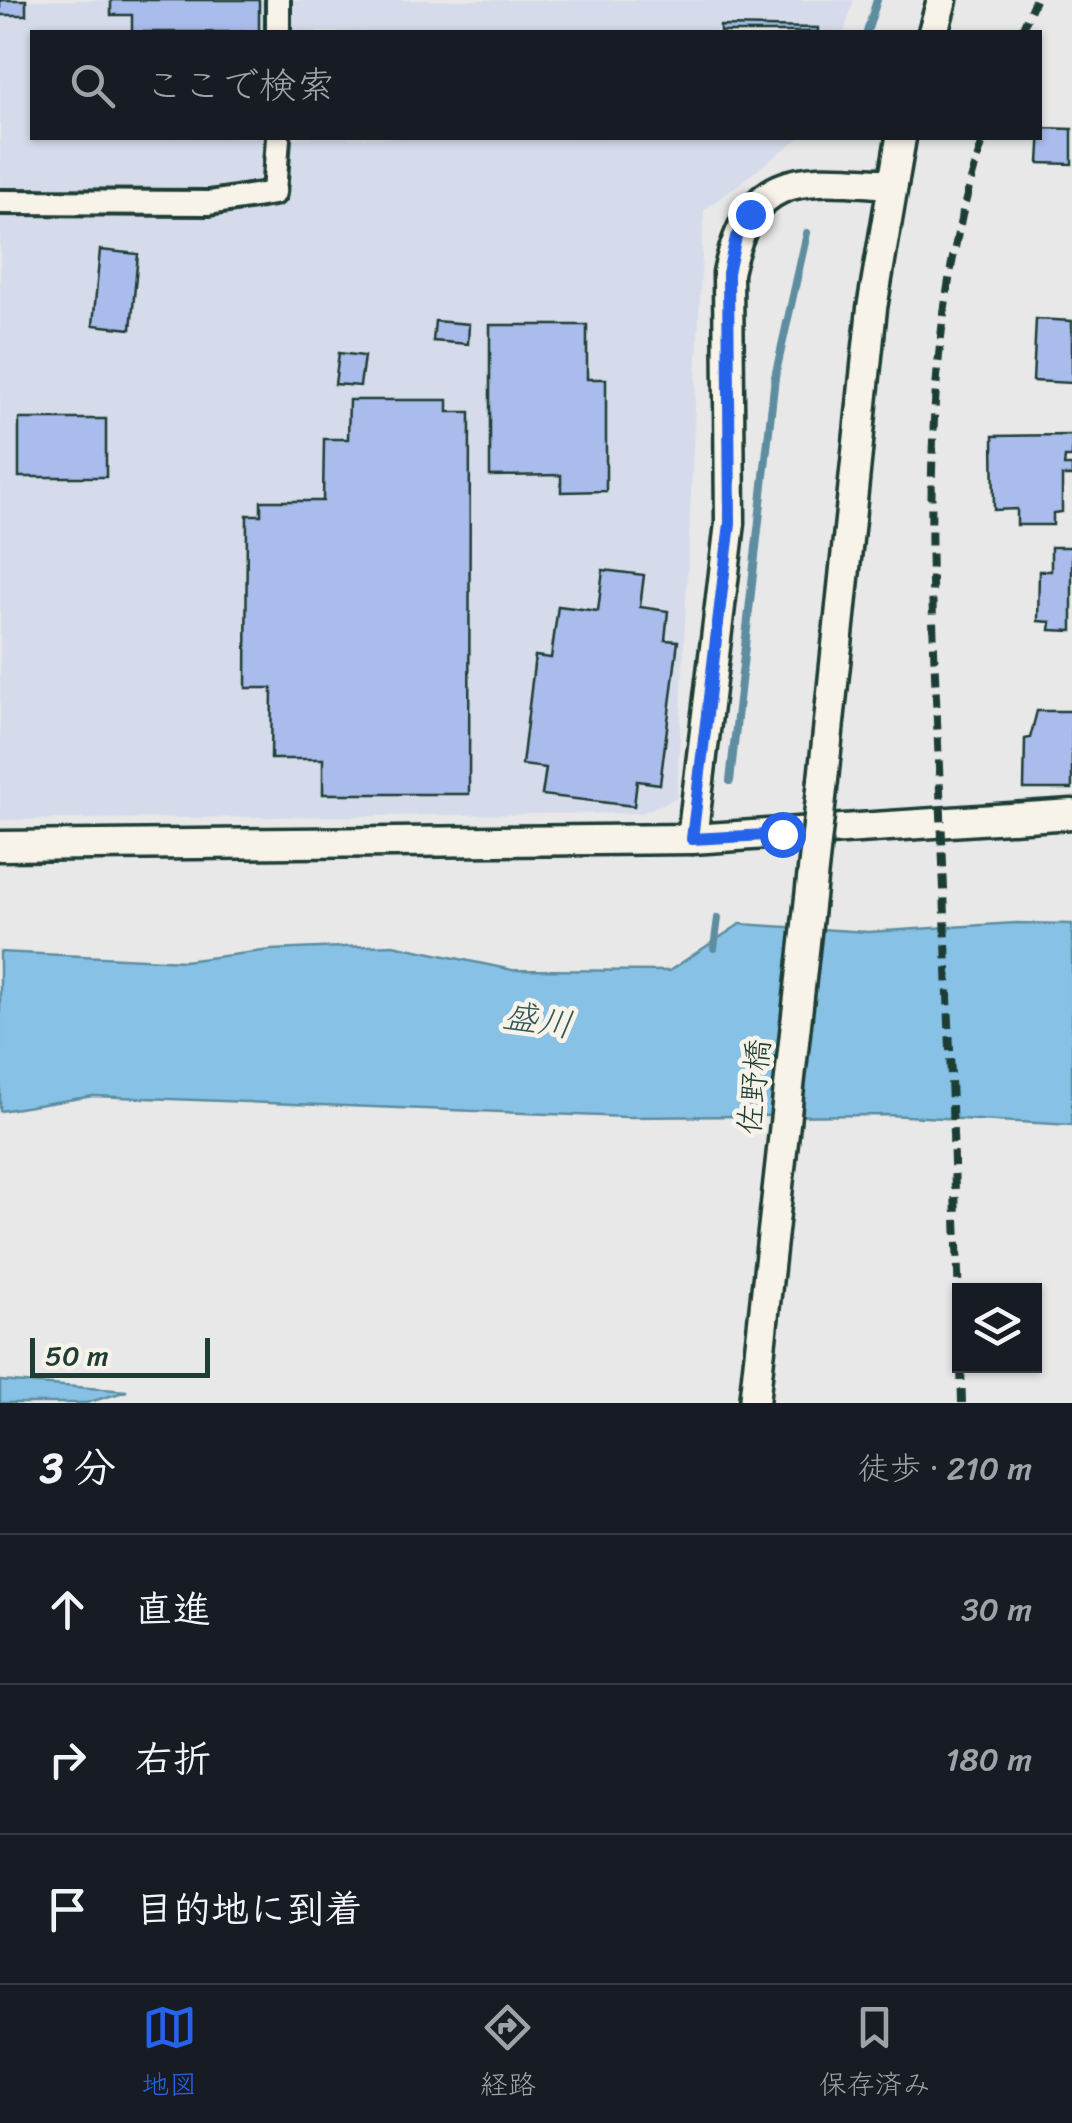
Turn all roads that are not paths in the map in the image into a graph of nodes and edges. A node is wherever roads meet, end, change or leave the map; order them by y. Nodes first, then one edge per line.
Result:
1 (278, 0) edge
2 (942, 0) edge
3 (278, 30) edge
4 (934, 30) edge
5 (278, 140) edge
6 (901, 140) edge
7 (891, 184) junction
8 (0, 202) edge
9 (1072, 814) edge
10 (692, 839) junction
11 (0, 846) edge
12 (754, 1403) edge

1 - 3 street
2 - 4 street
5 - 8 street
6 - 7 street, 佐野橋
7 - 10 street
7 - 12 street, 佐野橋, bridge
9 - 10 street
10 - 11 street

